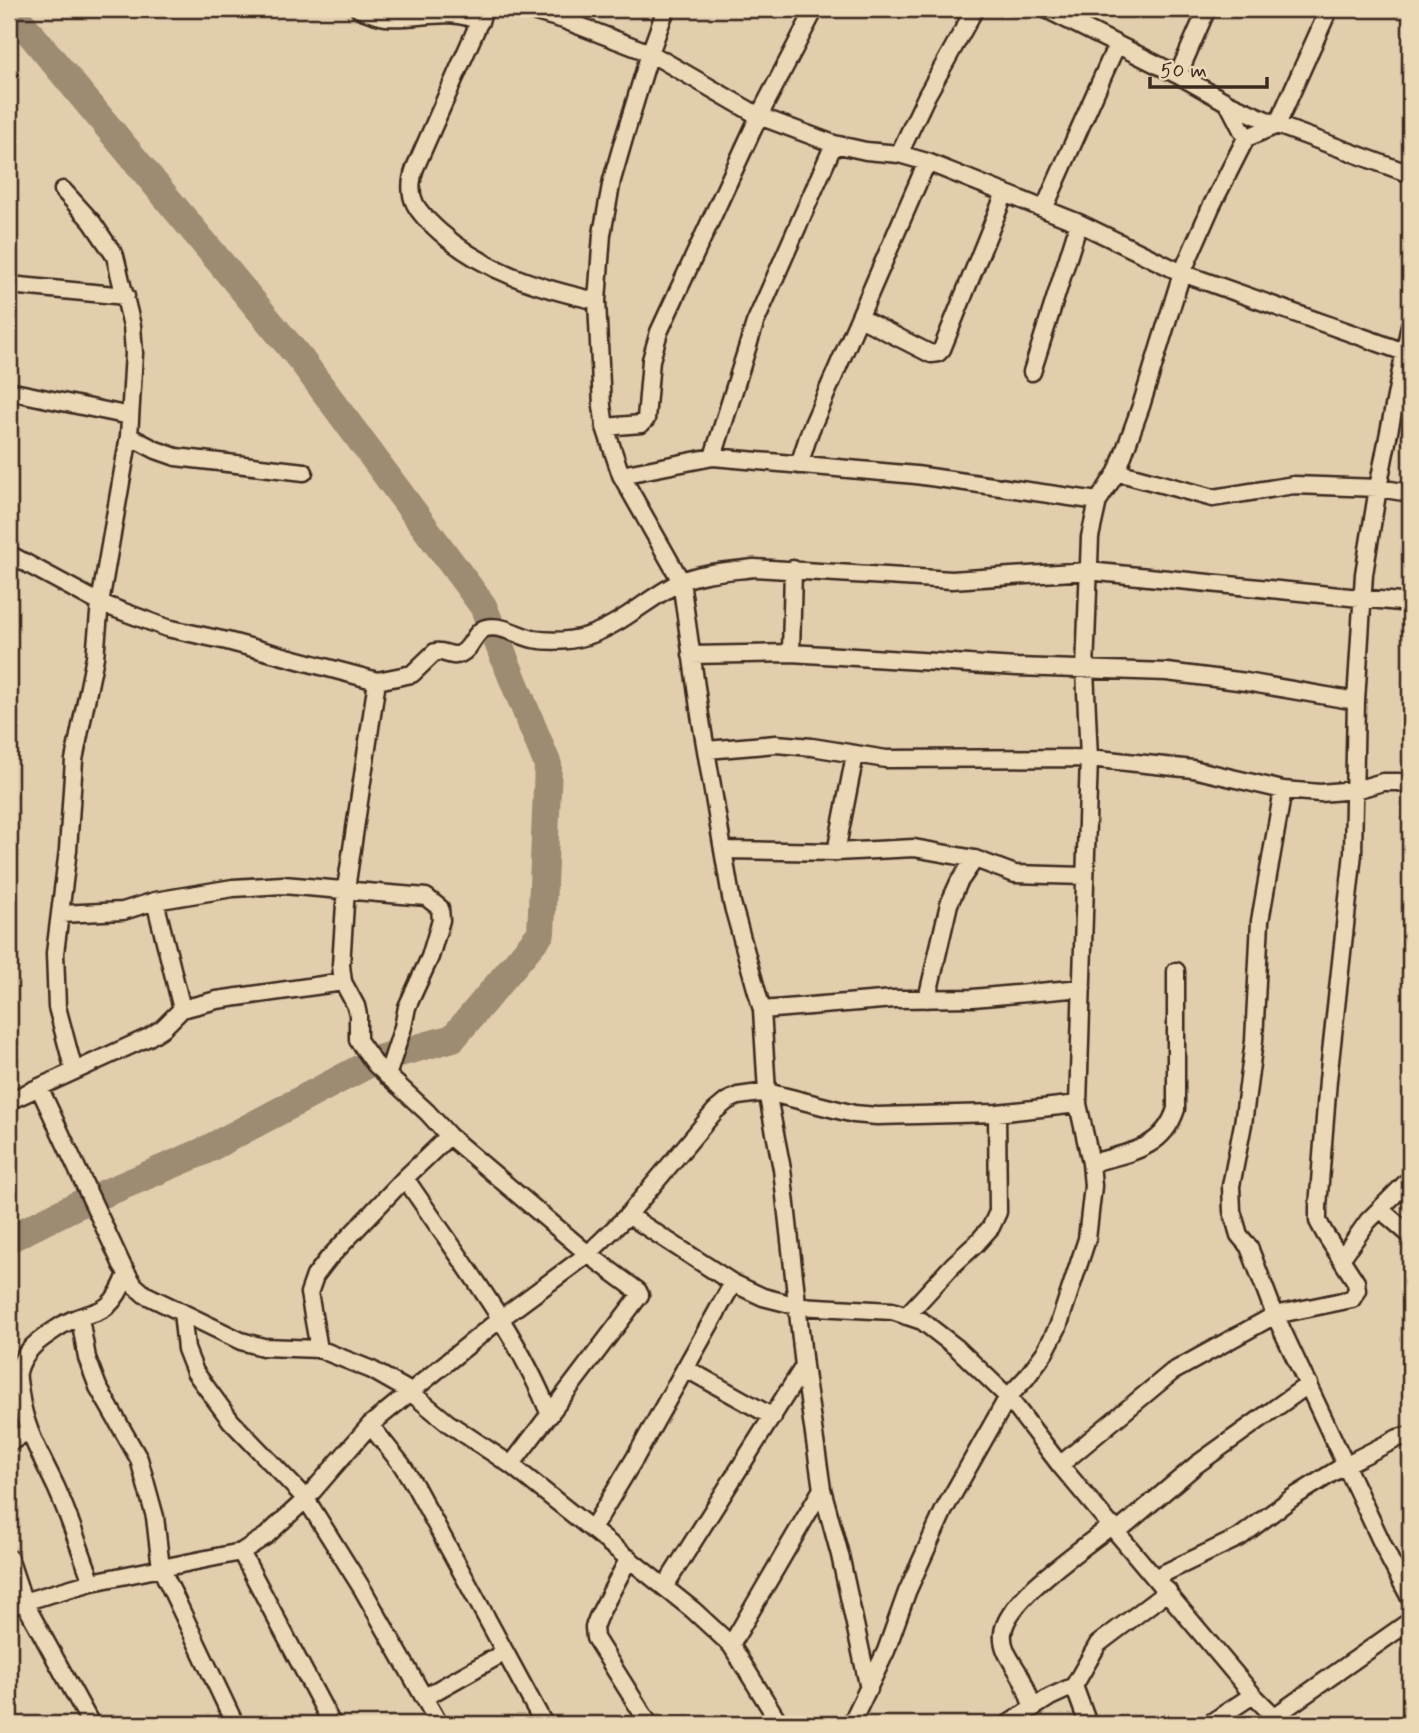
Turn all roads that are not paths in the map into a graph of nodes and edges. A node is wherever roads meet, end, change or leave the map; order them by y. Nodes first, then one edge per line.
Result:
1 (359, 9) edge
2 (525, 9) edge
3 (666, 9) edge
4 (815, 9) edge
5 (975, 9) edge
6 (1046, 9) edge
7 (1207, 9) edge
8 (1329, 9) edge
9 (482, 15) edge
10 (1117, 44) junction
11 (650, 53) junction
12 (1178, 75) junction
13 (1228, 103) junction
14 (758, 116) junction
15 (1278, 125) junction
16 (1246, 138) junction
17 (834, 144) junction
18 (899, 154) junction
19 (927, 162) junction
20 (1410, 174) edge
21 (63, 190) dead end
22 (1005, 192) junction
23 (1044, 209) junction
24 (1079, 223) junction
25 (1182, 273) junction
26 (9, 285) edge
27 (126, 296) junction
28 (597, 301) junction
29 (860, 318) junction
30 (1410, 325) edge
31 (1407, 353) edge
32 (1032, 372) dead end
33 (9, 391) edge
34 (130, 416) junction
35 (605, 427) junction
36 (129, 436) junction
37 (713, 457) junction
38 (799, 465) junction
39 (304, 472) dead end
40 (1117, 472) junction
41 (621, 475) junction
42 (1378, 488) junction
43 (1410, 494) edge
44 (1098, 500) junction
45 (9, 554) edge
46 (793, 569) junction
47 (1088, 571) junction
48 (681, 581) junction
49 (1363, 597) junction
50 (100, 603) junction
51 (1410, 603) edge
52 (792, 653) junction
53 (691, 655) junction
54 (1085, 670) junction
55 (377, 681) junction
56 (1356, 701) junction
57 (706, 750) junction
58 (856, 755) junction
59 (1088, 758) junction
60 (1410, 785) edge
61 (1283, 790) junction
62 (1355, 790) junction
63 (724, 850) junction
64 (836, 852) junction
65 (975, 859) junction
66 (1084, 876) junction
67 (346, 889) junction
68 (155, 901) junction
69 (61, 914) junction
70 (1176, 971) dead end
71 (344, 982) junction
72 (1082, 988) junction
73 (928, 999) junction
74 (182, 1009) junction
75 (762, 1010) junction
76 (74, 1071) junction
77 (387, 1076) junction
78 (39, 1087) junction
79 (767, 1092) junction
80 (9, 1101) edge
81 (1078, 1104) junction
82 (997, 1113) junction
83 (449, 1136) junction
84 (1091, 1163) junction
85 (405, 1178) junction
86 (1410, 1179) edge
87 (1380, 1209) junction
88 (628, 1215) junction
89 (1410, 1235) edge
90 (588, 1254) junction
91 (1341, 1259) junction
92 (127, 1274) junction
93 (733, 1283) junction
94 (798, 1306) junction
95 (182, 1312) junction
96 (1275, 1315) junction
97 (906, 1316) junction
98 (80, 1318) junction
99 (500, 1319) junction
100 (319, 1349) junction
101 (804, 1366) junction
102 (685, 1368) junction
103 (1309, 1384) junction
104 (409, 1391) junction
105 (1008, 1396) junction
106 (550, 1415) junction
107 (773, 1417) junction
108 (370, 1425) junction
109 (28, 1431) junction
110 (1410, 1435) edge
111 (9, 1443) edge
112 (511, 1465) junction
113 (1060, 1465) junction
114 (1345, 1465) junction
115 (821, 1489) junction
116 (306, 1499) junction
117 (1115, 1529) junction
118 (592, 1530) junction
119 (240, 1552) junction
120 (9, 1558) edge
121 (629, 1558) junction
122 (161, 1568) junction
123 (1156, 1577) junction
124 (92, 1582) junction
125 (665, 1586) junction
126 (1168, 1591) junction
127 (1410, 1598) edge
128 (16, 1603) edge
129 (1410, 1621) edge
130 (731, 1645) junction
131 (505, 1652) junction
132 (1074, 1686) junction
133 (869, 1689) junction
134 (1253, 1695) junction
135 (425, 1697) junction
136 (1033, 1707) junction
137 (1278, 1720) edge
138 (91, 1724) edge
139 (235, 1724) edge
140 (332, 1724) edge
141 (439, 1724) edge
142 (544, 1724) edge
143 (649, 1724) edge
144 (780, 1724) edge
145 (851, 1724) edge
146 (1008, 1724) edge
147 (1088, 1724) edge
148 (1209, 1724) edge

1 - 9 street
2 - 11 street
3 - 11 street
4 - 14 street
5 - 18 street
6 - 10 street
7 - 12 street
8 - 15 street
9 - 28 street
10 - 12 street
10 - 23 street
11 - 14 street
11 - 28 street
12 - 13 street
13 - 15 street
13 - 16 street
14 - 17 street
14 - 35 street
15 - 16 street
15 - 20 street
16 - 25 street
17 - 18 street
17 - 37 street
18 - 19 street
19 - 22 street
19 - 29 street
21 - 27 street
22 - 23 street
22 - 29 street
23 - 24 street
24 - 25 street
24 - 32 street
25 - 31 street
25 - 40 street
26 - 27 street
27 - 34 street
28 - 35 street
29 - 38 street
30 - 31 street
31 - 42 street
33 - 34 street
34 - 36 street
35 - 41 street
36 - 39 street
36 - 50 street
37 - 38 street
37 - 41 street
38 - 44 street
40 - 42 street
40 - 44 street
41 - 48 street
42 - 43 street
42 - 49 street
44 - 47 street
45 - 50 street
46 - 47 street
46 - 48 street
46 - 52 street
47 - 49 street
47 - 54 street
48 - 53 street
48 - 55 street
49 - 51 street
49 - 56 street
50 - 55 street
50 - 69 street
52 - 53 street
52 - 54 street
53 - 57 street
54 - 56 street
54 - 59 street
55 - 67 street
56 - 62 street
57 - 58 street
57 - 63 street
58 - 59 street
58 - 64 street
59 - 61 street
59 - 66 street
60 - 62 street
61 - 62 street
61 - 96 street
62 - 91 street
63 - 64 street
63 - 75 street
64 - 65 street
65 - 66 street
65 - 73 street
66 - 72 street
67 - 68 street
67 - 71 street
67 - 77 street
68 - 69 street
68 - 74 street
69 - 76 street
70 - 84 street
71 - 74 street
71 - 77 street
72 - 73 street
72 - 81 street
73 - 75 street
74 - 76 street
75 - 79 street
76 - 78 street
77 - 83 street
78 - 80 street
78 - 92 street
79 - 82 street
79 - 88 street
79 - 94 street
81 - 82 street
81 - 84 street
82 - 97 street
83 - 85 street
83 - 90 street
84 - 105 street
85 - 99 street
85 - 100 street
86 - 87 street
87 - 89 street
87 - 91 street
88 - 90 street
88 - 93 street
90 - 99 street
90 - 106 street
91 - 96 street
92 - 95 street
92 - 98 street
93 - 94 street
93 - 102 street
94 - 97 street
94 - 101 street
95 - 100 street
95 - 116 street
96 - 103 street
96 - 113 street
97 - 105 street
98 - 109 street
98 - 122 street
99 - 104 street
99 - 106 street
100 - 104 street
101 - 107 street
101 - 115 street
102 - 107 street
102 - 118 street
103 - 114 street
103 - 117 street
104 - 108 street
104 - 112 street
105 - 113 street
105 - 133 street
106 - 112 street
107 - 125 street
108 - 116 street
108 - 131 street
109 - 111 street
109 - 124 street
110 - 114 street
112 - 118 street
113 - 117 street
114 - 123 street
114 - 127 street
115 - 130 street
115 - 133 street
116 - 119 street
116 - 135 street
117 - 123 street
117 - 136 street
118 - 121 street
119 - 122 street
119 - 140 street
120 - 128 street
121 - 125 street
121 - 143 street
122 - 124 street
122 - 139 street
123 - 126 street
124 - 128 street
125 - 130 street
126 - 132 street
126 - 134 street
128 - 138 street
129 - 137 street
130 - 144 street
131 - 135 street
131 - 142 street
132 - 136 street
132 - 147 street
133 - 145 street
134 - 137 street
134 - 148 street
135 - 141 street
136 - 146 street

